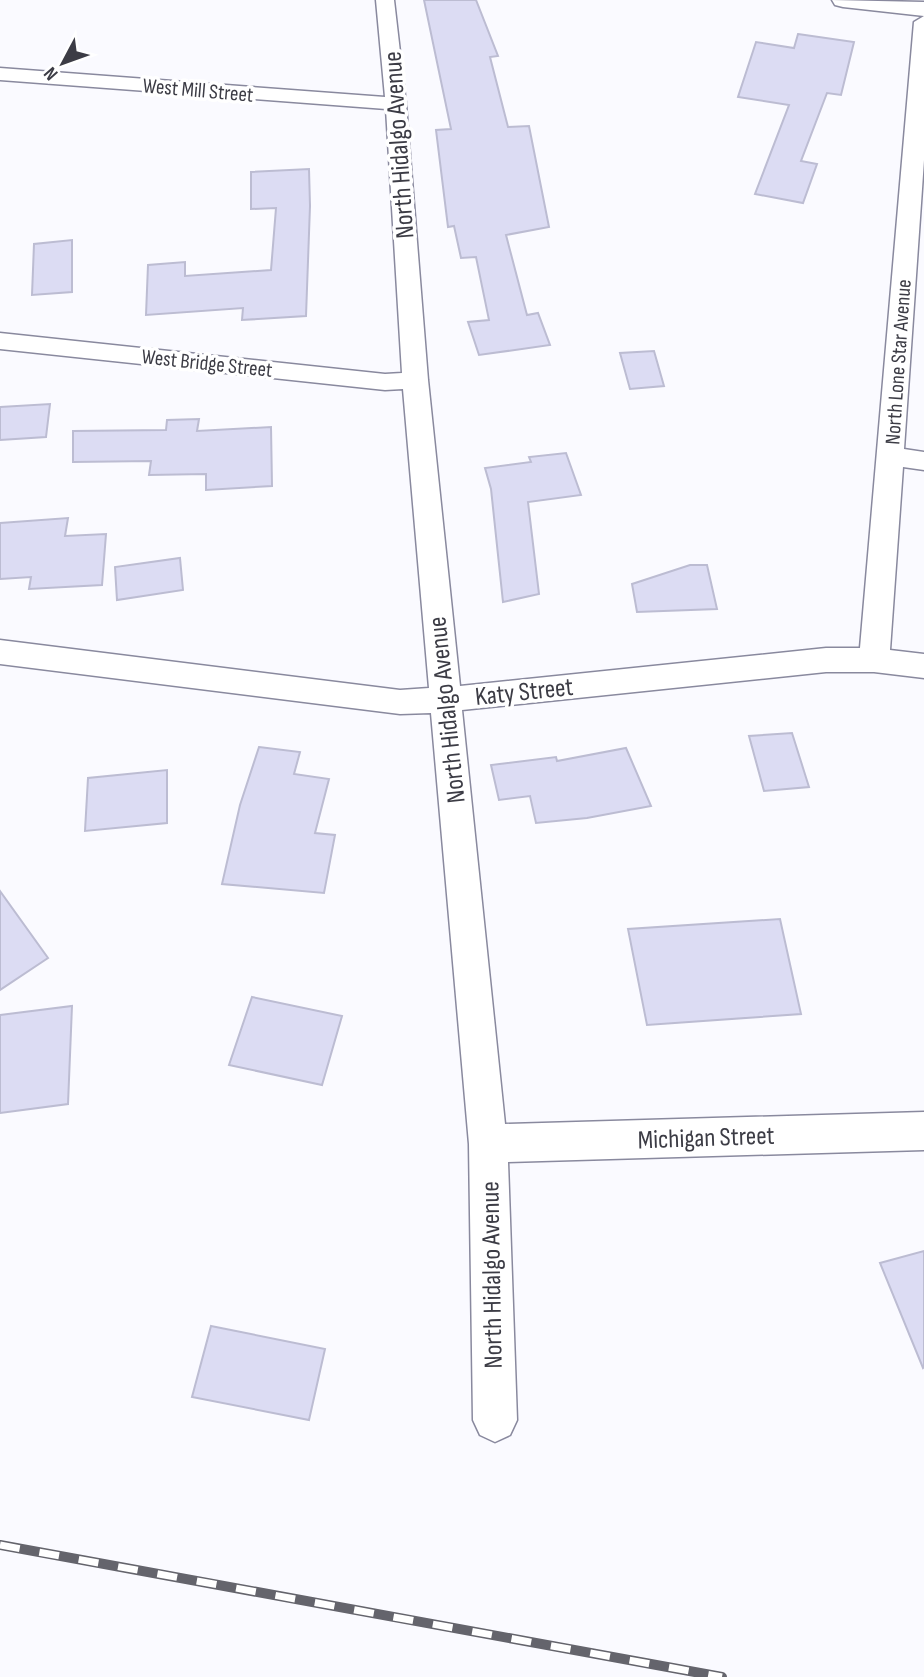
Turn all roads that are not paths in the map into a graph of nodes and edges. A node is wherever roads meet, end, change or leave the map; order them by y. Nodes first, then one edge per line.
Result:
1 (385, 0) edge
2 (843, 0) edge
3 (924, 9) edge
4 (924, 22) edge
5 (0, 74) edge
6 (396, 104) junction
7 (0, 341) edge
8 (415, 380) junction
9 (891, 456) junction
10 (924, 461) edge
11 (0, 652) edge
12 (874, 660) junction
13 (924, 666) edge
14 (445, 700) junction
15 (924, 1131) edge
16 (488, 1144) junction
17 (495, 1420) dead end

1 - 6 street, North Hidalgo Avenue
2 - 3 street
4 - 9 street, North Lone Star Avenue
5 - 6 street, West Mill Street
6 - 8 street, North Hidalgo Avenue
7 - 8 street, West Bridge Street
8 - 14 street, North Hidalgo Avenue
9 - 10 street
9 - 12 street, North Lone Star Avenue
11 - 14 street, Katy Street
12 - 13 street, Katy Street
12 - 14 street, Katy Street
14 - 16 street, North Hidalgo Avenue
15 - 16 street, Michigan Street
16 - 17 street, North Hidalgo Avenue

